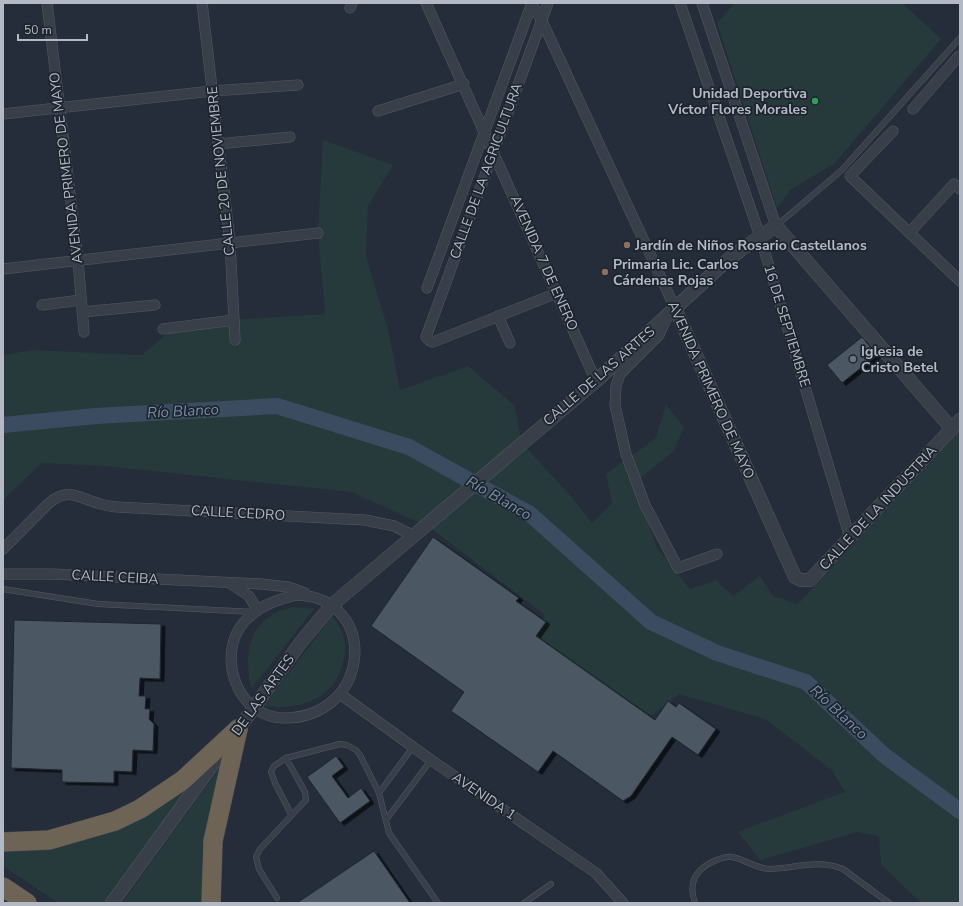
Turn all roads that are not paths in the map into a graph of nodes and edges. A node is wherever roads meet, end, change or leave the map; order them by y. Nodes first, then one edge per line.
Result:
1 (47, 3) edge
2 (202, 3) edge
3 (426, 3) edge
4 (548, 3) edge
5 (680, 3) edge
6 (702, 3) edge
7 (535, 9) edge
8 (960, 38) edge
9 (959, 58) edge
10 (464, 84) junction
11 (298, 85) dead end
12 (212, 91) junction
13 (59, 108) junction
14 (913, 109) dead end
15 (378, 111) dead end
16 (3, 114) edge
17 (893, 130) dead end
18 (290, 137) dead end
19 (489, 140) junction
20 (218, 144) junction
21 (960, 189) edge
22 (776, 226) junction
23 (318, 233) dead end
24 (909, 233) junction
25 (760, 236) junction
26 (230, 242) junction
27 (78, 260) junction
28 (3, 269) edge
29 (960, 280) edge
30 (428, 288) dead end
31 (557, 293) junction
32 (81, 300) junction
33 (42, 305) dead end
34 (155, 305) dead end
35 (672, 311) junction
36 (82, 312) junction
37 (498, 316) junction
38 (234, 320) junction
39 (163, 328) dead end
40 (84, 332) dead end
41 (235, 340) dead end
42 (510, 343) dead end
43 (596, 380) junction
44 (956, 425) edge
45 (441, 512) joint
46 (414, 536) junction
47 (850, 538) junction
48 (3, 548) edge
49 (717, 554) dead end
50 (3, 574) edge
51 (801, 580) joint
52 (227, 582) junction
53 (3, 589) edge
54 (309, 595) junction
55 (332, 605) junction
56 (255, 611) junction
57 (340, 694) junction
58 (253, 709) junction
59 (238, 729) junction
60 (413, 747) junction
61 (286, 758) junction
62 (431, 760) junction
63 (380, 793) junction
64 (291, 814) junction
65 (386, 820) junction
66 (3, 842) edge
67 (551, 884) dead end
68 (3, 887) edge
69 (277, 898) dead end
70 (27, 903) edge
71 (112, 903) edge
72 (211, 903) edge
73 (438, 903) edge
74 (524, 903) edge
75 (623, 903) edge
76 (695, 903) edge
77 (889, 903) edge

1 - 13 street, AVENIDA PRIMERO DE MAYO
2 - 12 street, CALLE 20 DE NOVIEMBRE
3 - 10 street, AVENIDA 7 DE ENERO
4 - 7 street, CALLE DE LA AGRICULTURA
5 - 25 street, 16 DE SEPTIEMBRE
6 - 22 street
7 - 19 street, CALLE DE LA AGRICULTURA
7 - 19 street, CALLE DE LA AGRICULTURA
7 - 35 street, AVENIDA PRIMERO DE MAYO
8 - 22 lane
9 - 14 street
10 - 15 street
10 - 19 street, AVENIDA 7 DE ENERO
11 - 12 street
12 - 13 street
12 - 20 street, CALLE 20 DE NOVIEMBRE
13 - 16 street
13 - 27 street, AVENIDA PRIMERO DE MAYO
17 - 24 street
18 - 20 street
19 - 30 street, CALLE DE LA AGRICULTURA
19 - 31 street, AVENIDA 7 DE ENERO
19 - 37 street, CALLE DE LA AGRICULTURA
20 - 26 street, CALLE 20 DE NOVIEMBRE
21 - 24 street
22 - 25 street, CALLE DE LAS ARTES
22 - 44 street
23 - 26 street
24 - 29 street
25 - 35 street, CALLE DE LAS ARTES
25 - 47 street, 16 DE SEPTIEMBRE
26 - 27 street
26 - 38 street, CALLE 20 DE NOVIEMBRE
27 - 28 street
27 - 32 street, AVENIDA PRIMERO DE MAYO
31 - 37 street
31 - 43 street, AVENIDA 7 DE ENERO
32 - 33 street
32 - 36 street, AVENIDA PRIMERO DE MAYO
34 - 36 street
35 - 43 street, CALLE DE LAS ARTES
35 - 49 street
35 - 51 street, AVENIDA PRIMERO DE MAYO
36 - 40 street, AVENIDA PRIMERO DE MAYO
37 - 42 street
38 - 39 street
38 - 41 street, CALLE 20 DE NOVIEMBRE
43 - 45 street, CALLE DE LAS ARTES
44 - 47 street, CALLE DE LA INDUSTRIA
45 - 46 street, DE LAS ARTES
46 - 48 street, CALLE CEDRO
46 - 55 street, DE LAS ARTES
47 - 51 street, CALLE DE LA INDUSTRIA
50 - 52 street, CALLE CEIBA
52 - 54 street, CALLE CEIBA
52 - 56 street, CALLE CEIBA
53 - 56 lane
54 - 55 street, CALLE CEIBA
54 - 56 street
55 - 57 street
55 - 58 street, DE LAS ARTES
56 - 58 street
57 - 58 street
57 - 60 street, AVENIDA 1
58 - 59 street, DE LAS ARTES
59 - 66 highway
59 - 71 street, DE LAS ARTES
59 - 72 highway
60 - 62 street, AVENIDA 1
60 - 63 lane
61 - 63 lane
61 - 64 lane
61 - 64 lane
62 - 65 lane
62 - 75 street, AVENIDA 1
63 - 65 lane
64 - 69 lane
65 - 73 lane
67 - 74 lane
68 - 70 highway
76 - 77 lane

